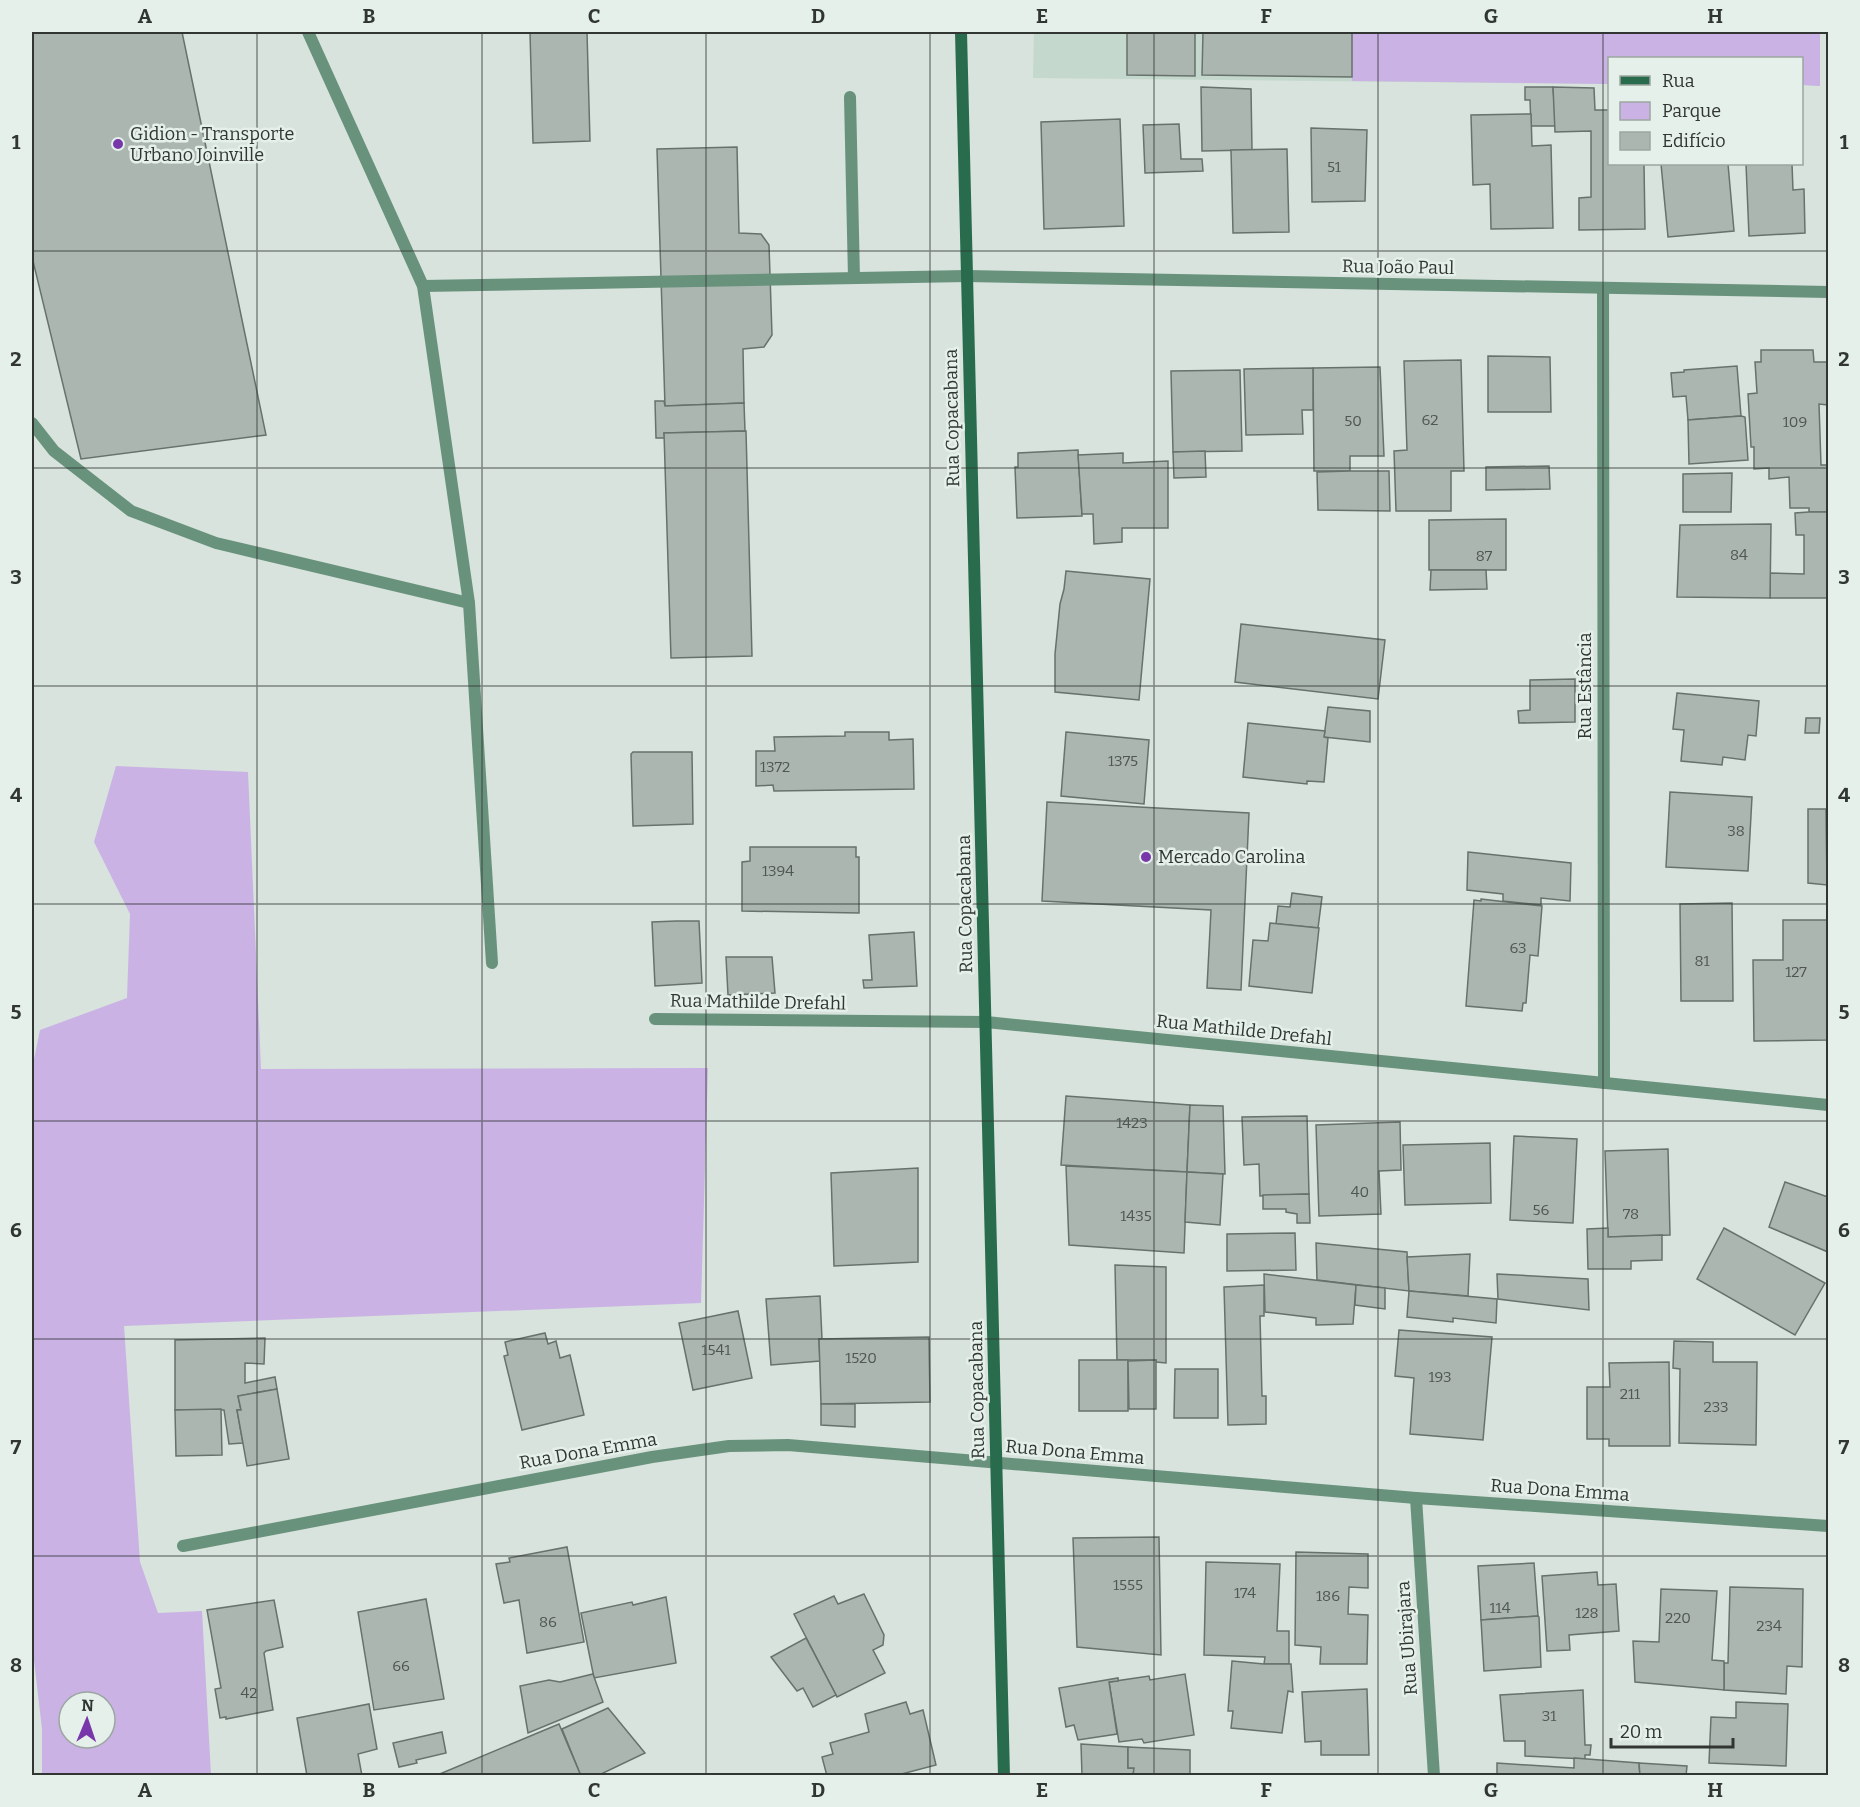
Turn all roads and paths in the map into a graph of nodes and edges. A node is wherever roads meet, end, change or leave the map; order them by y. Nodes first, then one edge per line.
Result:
1 (308, 32) edge
2 (961, 32) edge
3 (850, 97) dead end
4 (967, 276) junction
5 (854, 278) junction
6 (423, 286) junction
7 (1603, 288) junction
8 (1828, 292) edge
9 (32, 423) edge
10 (469, 603) junction
11 (492, 963) dead end
12 (655, 1019) dead end
13 (986, 1022) junction
14 (1604, 1083) junction
15 (1828, 1105) edge
16 (996, 1464) junction
17 (1416, 1498) junction
18 (1828, 1526) edge
19 (183, 1546) dead end
20 (1004, 1776) edge
21 (1434, 1776) edge

1 - 6 street
2 - 4 main road, Rua Copacabana
3 - 5 street
4 - 5 street, Rua João Paul
4 - 7 street, Rua João Paul
4 - 13 main road, Rua Copacabana
5 - 6 street, Rua João Paul
6 - 10 street
7 - 8 street, Rua João Paul
7 - 14 street, Rua Estância
9 - 10 street
10 - 11 street
12 - 13 street, Rua Mathilde Drefahl
13 - 14 street, Rua Mathilde Drefahl
13 - 16 main road, Rua Copacabana
14 - 15 street, Rua Mathilde Drefahl
16 - 17 street, Rua Dona Emma
16 - 19 street, Rua Dona Emma
16 - 20 main road, Rua Copacabana
17 - 18 street, Rua Dona Emma
17 - 21 street, Rua Ubirajara

